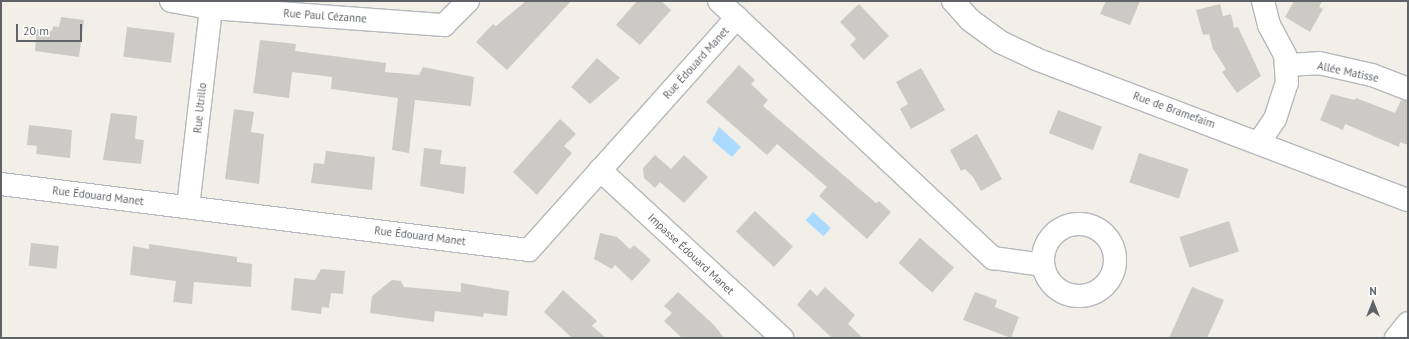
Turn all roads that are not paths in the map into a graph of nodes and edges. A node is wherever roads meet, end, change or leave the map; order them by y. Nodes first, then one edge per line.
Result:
1 (171, 1) edge
2 (468, 1) edge
3 (719, 1) edge
4 (953, 1) edge
5 (1263, 1) edge
6 (239, 6) edge
7 (211, 8) junction
8 (737, 17) junction
9 (1286, 65) junction
10 (1408, 89) edge
11 (1260, 142) junction
12 (600, 170) junction
13 (1, 184) edge
14 (1408, 200) edge
15 (188, 207) junction
16 (1042, 265) dead end
17 (1408, 323) edge
18 (782, 338) edge
19 (1396, 338) edge

1 - 7 street, Rue Paul Cézanne
2 - 6 street, Rue Paul Cézanne
3 - 8 street, Rue Édouard Manet
4 - 11 street, Rue de Bramefaim
5 - 9 street
6 - 7 street, Rue Paul Cézanne
7 - 15 street, Rue Utrillo
8 - 12 street, Rue Édouard Manet
8 - 16 street, Rue Édouard Manet
9 - 10 street, Allée Matisse
9 - 11 street
11 - 14 street, Rue de Bramefaim
12 - 15 street, Rue Édouard Manet
12 - 18 street, Impasse Édouard Manet
13 - 15 street, Rue Édouard Manet
17 - 19 street

